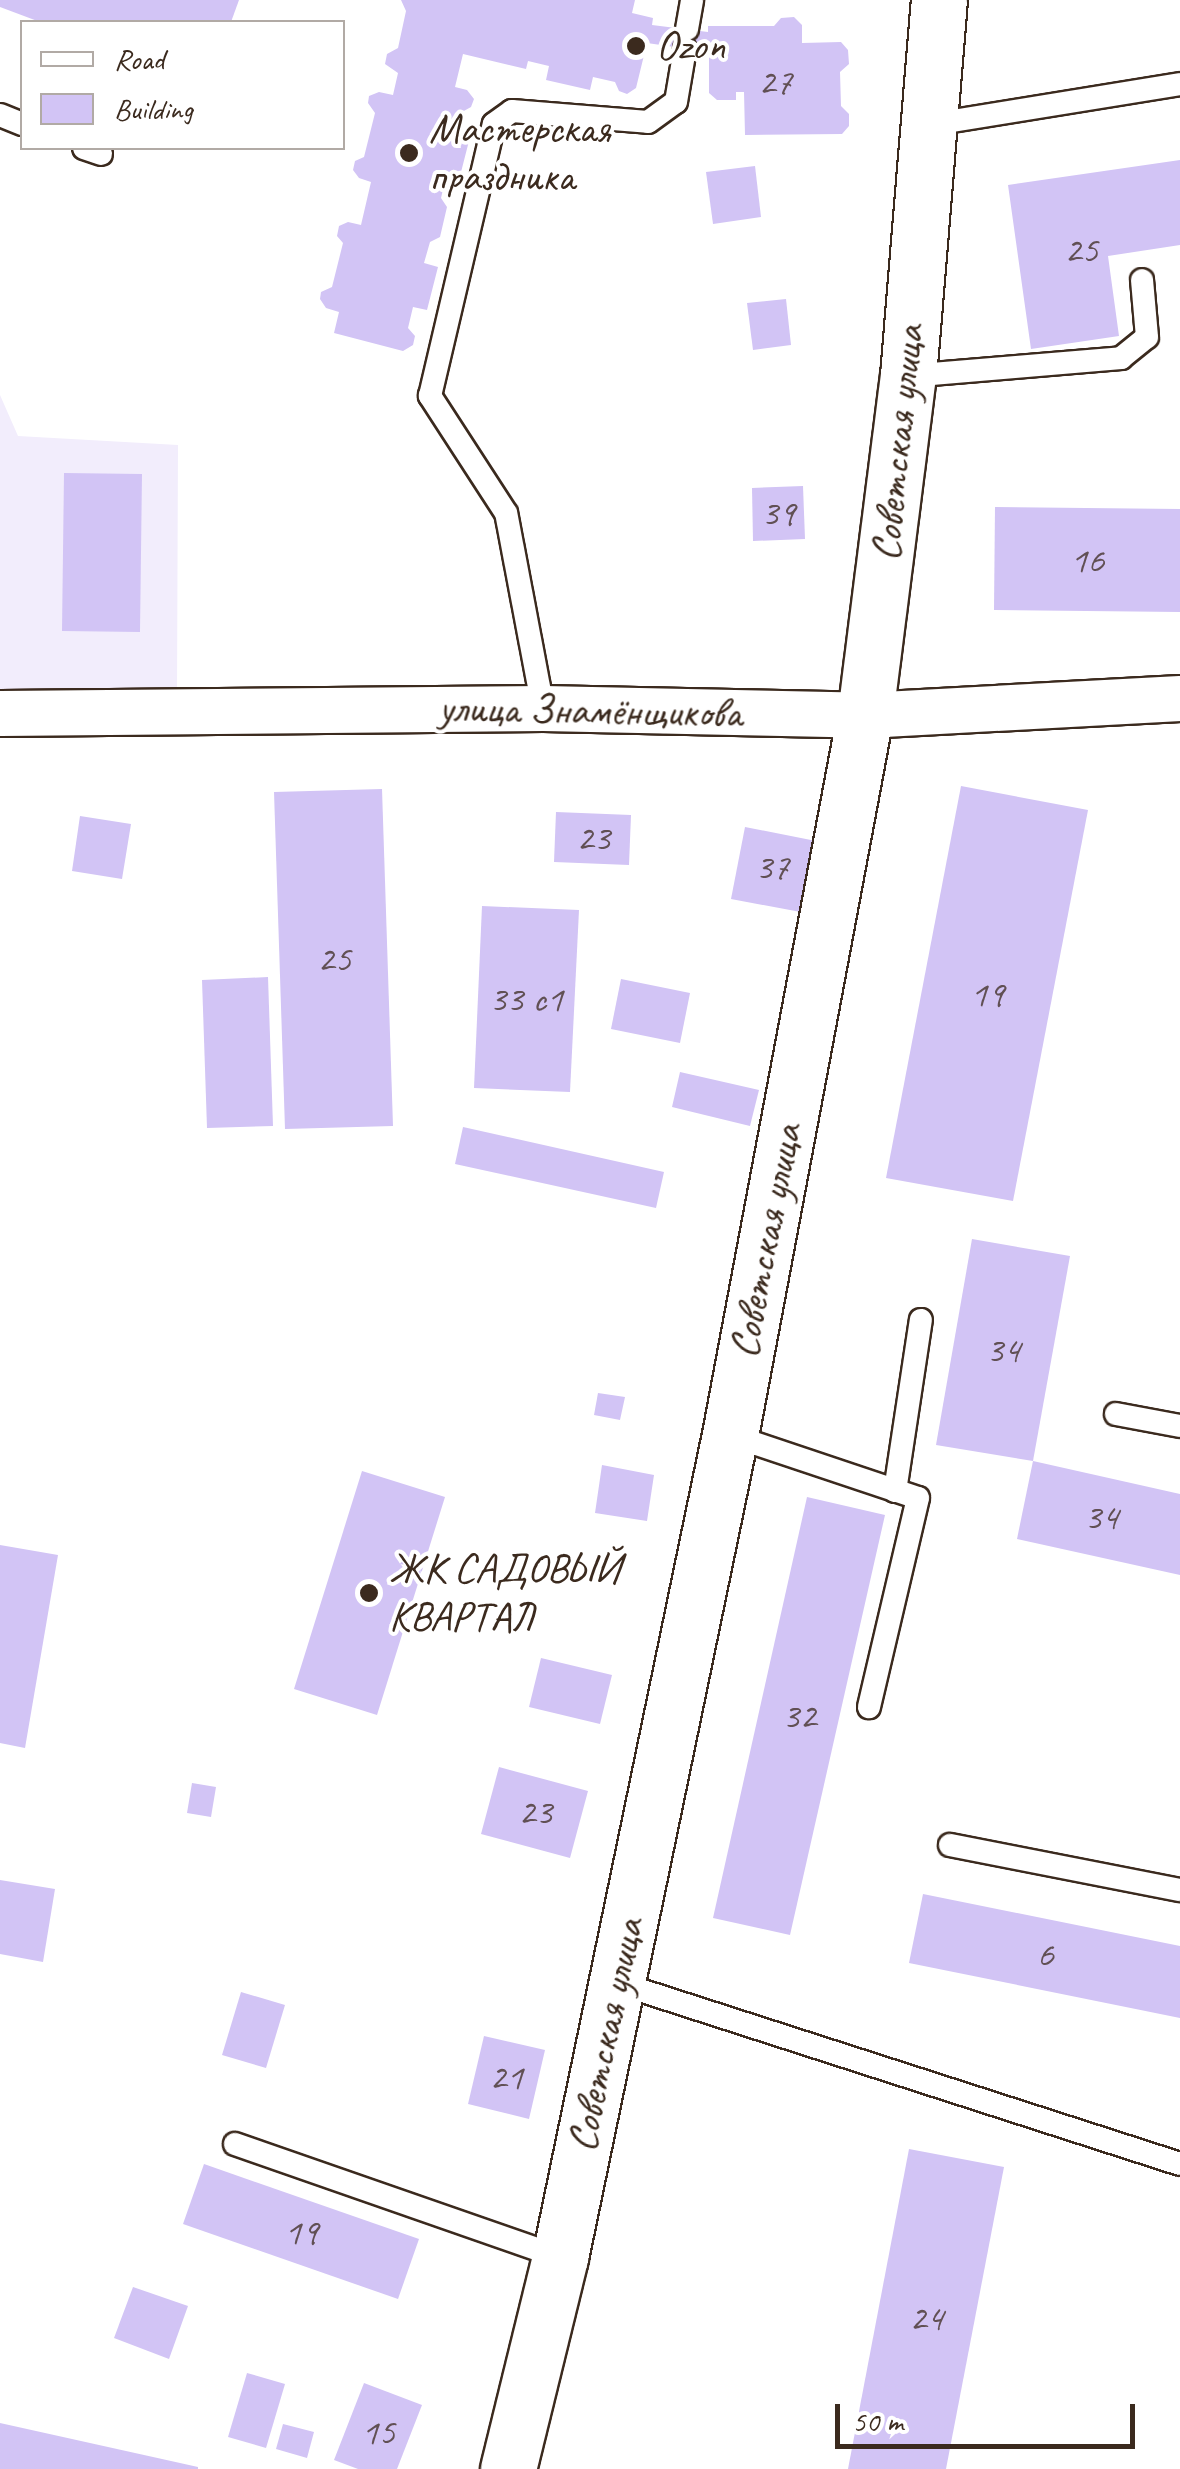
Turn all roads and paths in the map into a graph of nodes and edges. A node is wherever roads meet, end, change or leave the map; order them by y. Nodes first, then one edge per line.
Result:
1 (692, 0) edge
2 (939, 0) edge
3 (1180, 84) edge
4 (928, 125) junction
5 (1142, 280) dead end
6 (908, 376) junction
7 (1180, 698) edge
8 (542, 708) junction
9 (0, 713) edge
10 (866, 715) junction
11 (921, 1320) dead end
12 (1116, 1414) dead end
13 (1180, 1426) edge
14 (730, 1435) junction
15 (895, 1490) junction
16 (868, 1707) dead end
17 (950, 1846) dead end
18 (1180, 1890) edge
19 (618, 1983) junction
20 (235, 2144) dead end
21 (1180, 2164) edge
22 (560, 2257) junction
23 (508, 2469) edge

1 - 8 lane
2 - 4 street, Советская улица
3 - 4 lane
4 - 6 street, Советская улица
5 - 6 lane
6 - 10 street, Советская улица
7 - 10 street, улица Знамёнщикова
8 - 9 street, улица Знамёнщикова
8 - 10 street, улица Знамёнщикова
10 - 14 street, Советская улица
11 - 15 lane
12 - 13 lane
14 - 15 lane
14 - 19 street, Советская улица
15 - 16 lane
17 - 18 lane
19 - 21 lane
19 - 22 street, Советская улица
20 - 22 lane
22 - 23 street, Советская улица

